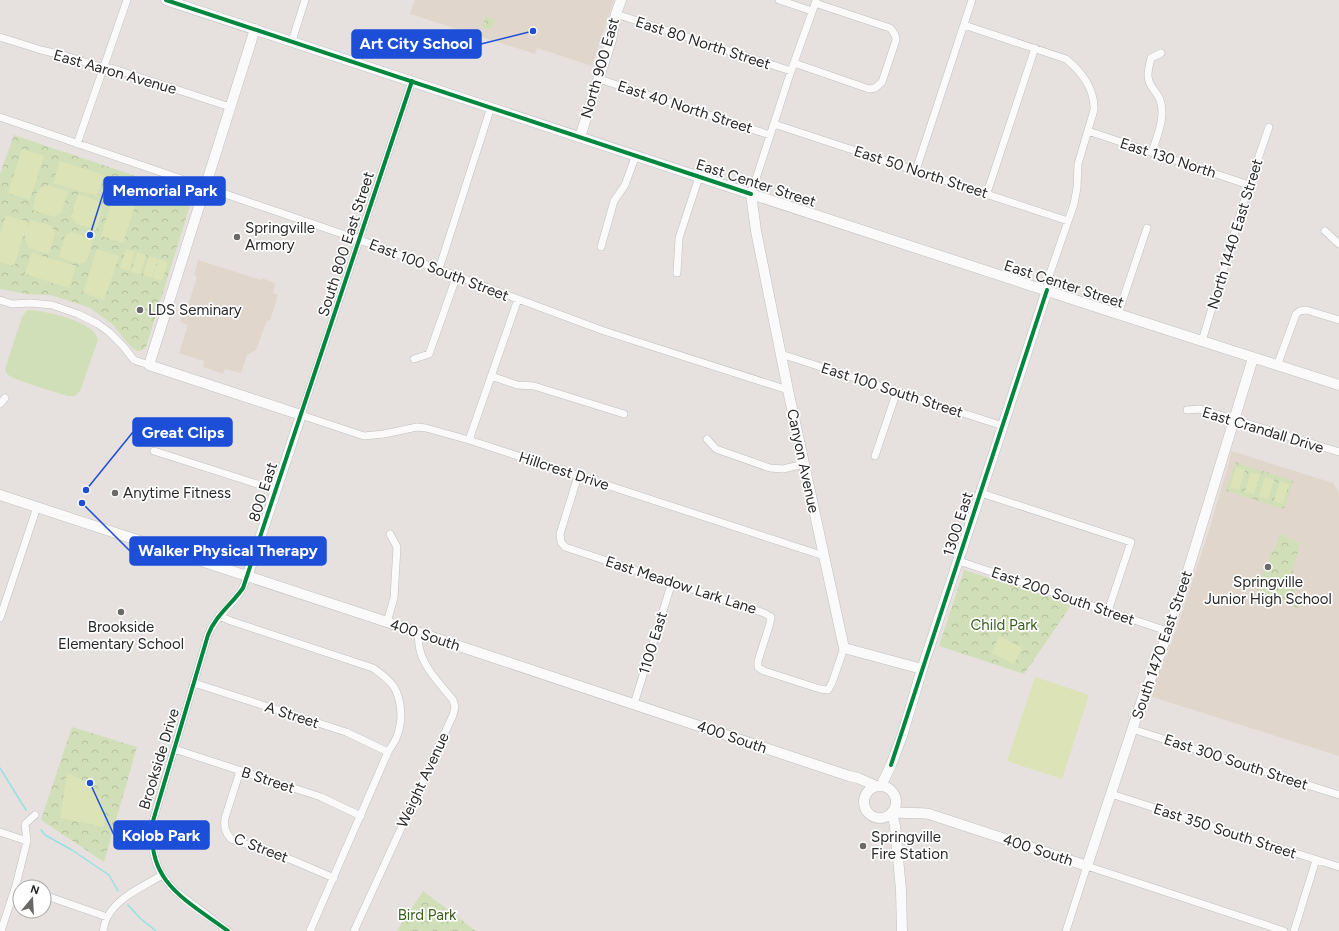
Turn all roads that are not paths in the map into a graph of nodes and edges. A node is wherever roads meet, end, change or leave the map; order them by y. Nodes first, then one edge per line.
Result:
1 (127, 0) edge
2 (166, 0) edge
3 (305, 0) edge
4 (621, 0) edge
5 (779, 0) edge
6 (972, 0) edge
7 (815, 2) edge
8 (812, 11) junction
9 (616, 14) junction
10 (964, 25) junction
11 (256, 30) junction
12 (0, 37) edge
13 (292, 41) junction
14 (1035, 48) junction
15 (1161, 53) dead end
16 (794, 63) junction
17 (104, 68) junction
18 (791, 71) junction
19 (599, 79) junction
20 (412, 80) junction
21 (230, 107) junction
22 (491, 107) junction
23 (0, 117) edge
24 (774, 124) junction
25 (1269, 127) dead end
26 (1088, 131) junction
27 (770, 135) junction
28 (580, 136) junction
29 (77, 144) junction
30 (1152, 152) junction
31 (636, 155) junction
32 (916, 170) junction
33 (700, 177) junction
34 (1249, 185) junction
35 (205, 188) junction
36 (987, 193) junction
37 (751, 194) junction
38 (1068, 221) junction
39 (1147, 228) dead end
40 (1325, 231) dead end
41 (360, 240) junction
42 (1339, 244) edge
43 (601, 247) dead end
44 (439, 269) junction
45 (677, 273) dead end
46 (457, 276) junction
47 (1047, 290) junction
48 (518, 299) junction
49 (0, 300) edge
50 (1118, 314) junction
51 (1339, 320) edge
52 (1202, 341) junction
53 (781, 354) junction
54 (1253, 358) junction
55 (414, 359) dead end
56 (149, 365) junction
57 (1278, 366) junction
58 (491, 376) junction
59 (1339, 385) edge
60 (788, 390) junction
61 (897, 391) junction
62 (1187, 410) dead end
63 (624, 414) dead end
64 (301, 415) junction
65 (1234, 419) junction
66 (1003, 426) junction
67 (707, 439) dead end
68 (469, 440) junction
69 (154, 451) dead end
70 (1339, 452) edge
71 (875, 456) dead end
72 (804, 464) junction
73 (578, 476) junction
74 (276, 490) junction
75 (981, 493) junction
76 (0, 495) edge
77 (37, 507) junction
78 (390, 534) dead end
79 (824, 556) junction
80 (959, 561) junction
81 (247, 577) junction
82 (672, 582) junction
83 (1108, 611) junction
84 (219, 616) junction
85 (0, 618) edge
86 (387, 622) junction
87 (1167, 631) junction
88 (419, 633) junction
89 (844, 648) junction
90 (922, 669) junction
91 (194, 683) junction
92 (634, 704) junction
93 (1132, 729) junction
94 (174, 750) junction
95 (388, 752) junction
96 (892, 765) junction
97 (240, 771) junction
98 (849, 776) junction
99 (878, 786) junction
100 (1111, 794) junction
101 (1339, 795) edge
102 (896, 797) junction
103 (865, 800) junction
104 (892, 813) junction
105 (915, 813) junction
106 (35, 815) dead end
107 (361, 816) junction
108 (876, 817) junction
109 (0, 832) edge
110 (895, 834) junction
111 (27, 841) junction
112 (1316, 860) junction
113 (1087, 866) junction
114 (1339, 867) edge
115 (162, 875) junction
116 (334, 878) junction
117 (19, 879) edge
118 (52, 898) edge
119 (12, 900) edge
120 (0, 907) edge
121 (8, 910) junction
122 (107, 917) junction
123 (1068, 930) edge
124 (1, 931) edge
125 (103, 931) edge
126 (228, 931) edge
127 (310, 931) edge
128 (354, 931) edge
129 (902, 931) edge
130 (1284, 931) edge
131 (1294, 931) edge

1 - 17 street
2 - 11 street, East Center Street
3 - 13 street
4 - 9 street, North 900 East
5 - 8 street
6 - 10 street
7 - 8 street
7 - 16 street
8 - 16 street
9 - 18 street, East 80 North Street
9 - 19 street, North 900 East
10 - 14 street
10 - 32 street
11 - 13 street, East Center Street
11 - 21 street
12 - 17 street, East Aaron Avenue
13 - 20 street, East Center Street
14 - 26 street
14 - 36 street
15 - 30 street
16 - 18 street
17 - 21 street, East Aaron Avenue
17 - 29 street
18 - 24 street
19 - 27 street, East 40 North Street
19 - 28 street, North 900 East
20 - 22 street, East Center Street
20 - 41 street, South 800 East Street
21 - 35 street
22 - 28 street, East Center Street
22 - 44 street
23 - 29 street, East 100 South Street
24 - 27 street
24 - 32 street, East 50 North Street
25 - 34 street, North 1440 East Street
26 - 30 street, East 130 North
26 - 38 street
27 - 37 street
28 - 31 street, East Center Street
29 - 35 street, East 100 South Street
30 - 34 street, East 130 North
31 - 33 street, East Center Street
31 - 43 street
32 - 36 street, East 50 North Street
33 - 37 street, East Center Street
33 - 45 street
34 - 52 street, North 1440 East Street
35 - 41 street, East 100 South Street
35 - 56 street
36 - 38 street, East 50 North Street
37 - 47 street, East Center Street
37 - 53 street, Canyon Avenue
38 - 47 street
39 - 50 street
40 - 42 street
41 - 44 street, East 100 South Street
41 - 64 street, South 800 East Street
44 - 46 street, East 100 South Street
46 - 48 street, East 100 South Street
46 - 55 street
47 - 50 street, East Center Street
47 - 66 street, 1300 East
48 - 58 street
48 - 60 street, East 100 South Street
49 - 56 street
50 - 52 street, East Center Street
51 - 57 street
52 - 54 street, East Center Street
53 - 60 street, Canyon Avenue
53 - 61 street, East 100 South Street
54 - 57 street, East Center Street
54 - 65 street, South 1470 East Street
56 - 64 street
57 - 59 street, East Center Street
58 - 63 street
58 - 68 street
60 - 72 street, Canyon Avenue
61 - 66 street, East 100 South Street
61 - 71 street
62 - 65 street, East Crandall Drive
64 - 68 street, Hillcrest Drive
64 - 74 street, 800 East
65 - 70 street, East Crandall Drive
65 - 87 street, South 1470 East Street
66 - 75 street, 1300 East
67 - 72 street
68 - 73 street, Hillcrest Drive
69 - 74 street
72 - 79 street, Canyon Avenue
73 - 79 street, Hillcrest Drive
73 - 82 street, East Meadow Lark Lane
74 - 81 street, 800 East
75 - 80 street, 1300 East
75 - 83 street
76 - 77 street, 400 South
77 - 81 street, 400 South
77 - 85 street
78 - 86 street
79 - 89 street, Canyon Avenue
80 - 83 street, East 200 South Street
80 - 90 street, 1300 East
81 - 84 street, Brookside Drive
81 - 86 street, 400 South
82 - 89 street, East Meadow Lark Lane
82 - 92 street, 1100 East
83 - 87 street, East 200 South Street
84 - 91 street, Brookside Drive
84 - 95 street
86 - 88 street, 400 South
87 - 93 street, South 1470 East Street
88 - 92 street, 400 South
88 - 128 street, Weight Avenue
89 - 90 street
90 - 96 street, 1300 East
91 - 94 street, Brookside Drive
91 - 95 street, A Street
92 - 98 street, 400 South
93 - 100 street, South 1470 East Street
93 - 101 street, East 300 South Street
94 - 97 street, B Street
94 - 115 street, Brookside Drive
95 - 107 street
96 - 99 street, 1300 East
96 - 102 street, 1300 East
97 - 107 street, B Street
97 - 116 street, C Street
98 - 99 street, 400 South
98 - 103 street
99 - 102 street
99 - 103 street
100 - 112 street, East 350 South Street
100 - 113 street, South 1470 East Street
102 - 104 street
102 - 105 street, 400 South
103 - 108 street
104 - 105 street, 400 South
104 - 108 street
104 - 110 street
105 - 110 street
105 - 113 street, 400 South
106 - 111 street
107 - 116 street
108 - 110 street
109 - 111 street
110 - 129 street
111 - 117 street
112 - 114 street, East 350 South Street
112 - 131 street
113 - 123 street, South 1470 East Street
113 - 130 street
115 - 122 street
115 - 126 street, Brookside Drive
116 - 127 street
118 - 122 street
119 - 121 street
120 - 121 street
121 - 124 street
122 - 125 street

